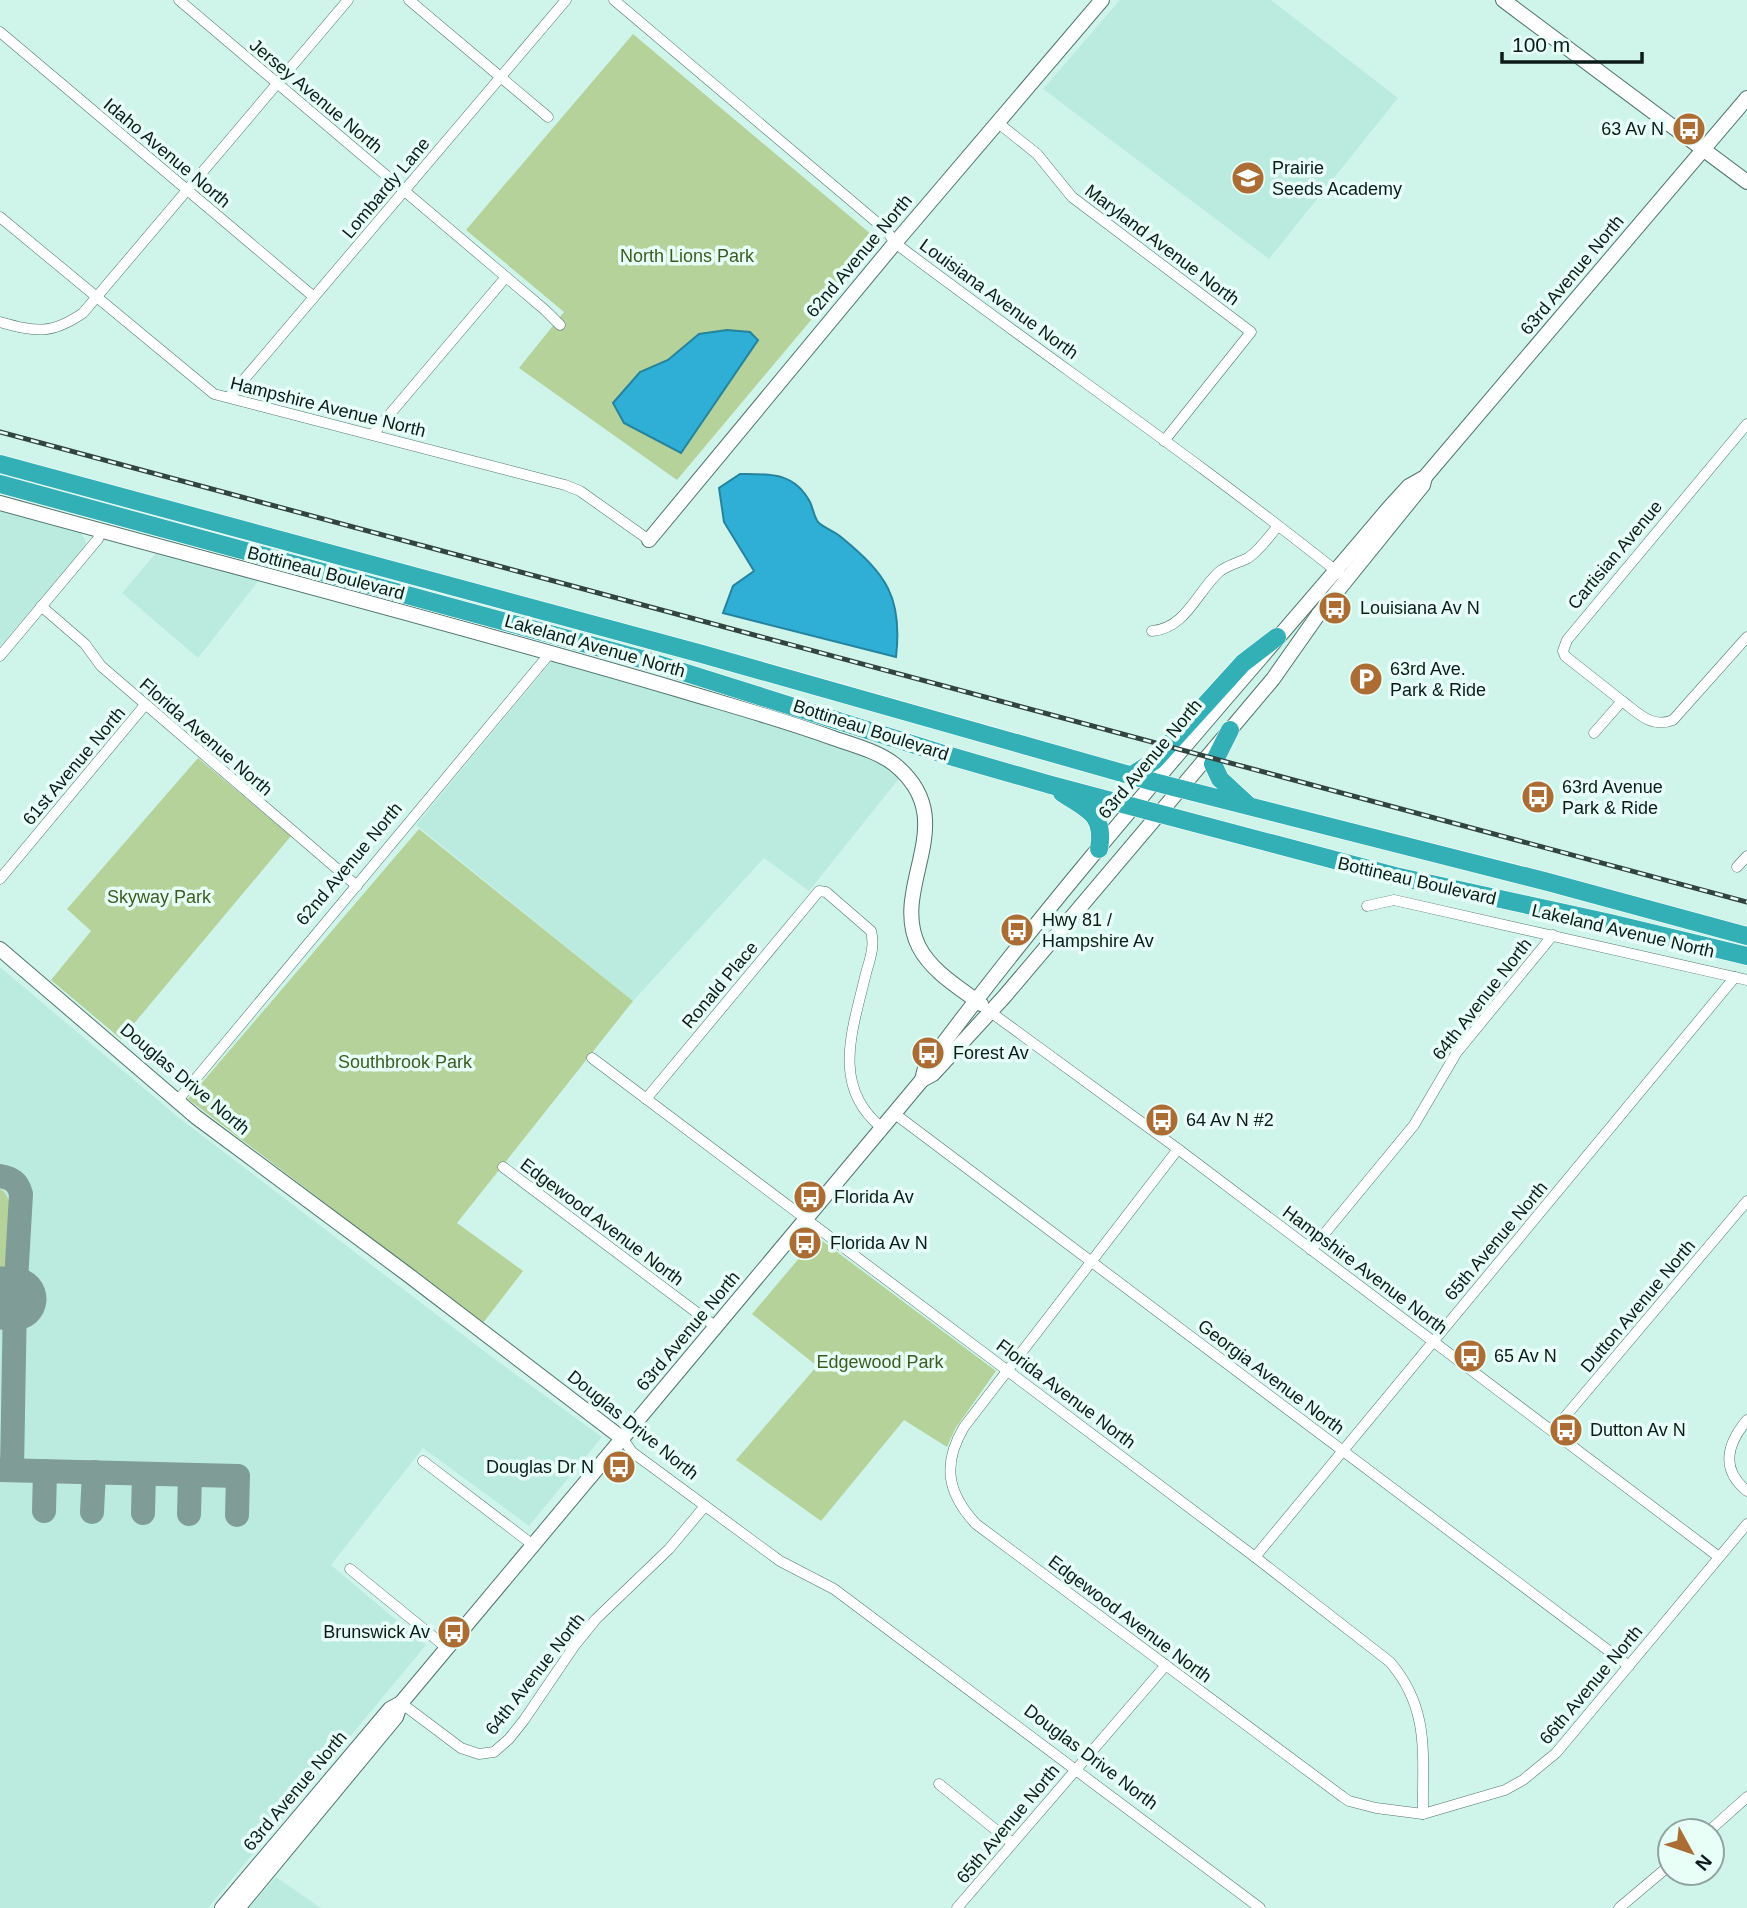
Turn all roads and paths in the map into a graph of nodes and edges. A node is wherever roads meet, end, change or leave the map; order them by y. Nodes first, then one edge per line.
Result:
1 (179, 0) edge
2 (348, 0) edge
3 (409, 0) edge
4 (566, 0) edge
5 (614, 0) edge
6 (1102, 0) edge
7 (1503, 0) edge
8 (0, 32) edge
9 (500, 77) junction
10 (277, 83) junction
11 (1747, 98) edge
12 (548, 117) dead end
13 (997, 122) junction
14 (1704, 150) junction
15 (1747, 182) edge
16 (187, 190) junction
17 (404, 190) junction
18 (0, 217) edge
19 (895, 243) junction
20 (506, 277) junction
21 (314, 297) junction
22 (96, 298) junction
23 (0, 322) edge
24 (560, 325) dead end
25 (230, 396) junction
26 (1747, 424) edge
27 (373, 434) junction
28 (1164, 441) junction
29 (0, 464) edge
30 (0, 484) edge
31 (0, 503) edge
32 (1278, 527) junction
33 (101, 530) junction
34 (649, 540) joint
35 (1341, 575) junction
36 (41, 606) junction
37 (1152, 631) dead end
38 (1277, 637) junction
39 (1747, 637) edge
40 (551, 652) junction
41 (0, 656) edge
42 (1622, 701) junction
43 (145, 705) junction
44 (1230, 730) junction
45 (1594, 733) dead end
46 (1132, 775) junction
47 (1154, 782) junction
48 (1051, 785) junction
49 (1181, 789) junction
50 (1135, 806) junction
51 (1249, 806) junction
52 (1160, 813) junction
53 (1099, 849) junction
54 (1747, 856) edge
55 (1737, 867) dead end
56 (0, 879) edge
57 (357, 886) junction
58 (1367, 906) dead end
59 (1553, 935) junction
60 (1747, 936) edge
61 (0, 949) edge
62 (1747, 956) edge
63 (1735, 977) junction
64 (1747, 980) edge
65 (975, 999) junction
66 (989, 1011) junction
67 (592, 1058) dead end
68 (922, 1080) junction
69 (646, 1099) junction
70 (178, 1100) junction
71 (895, 1114) junction
72 (882, 1128) junction
73 (1178, 1149) junction
74 (503, 1167) dead end
75 (1747, 1201) edge
76 (807, 1219) junction
77 (1311, 1250) junction
78 (1091, 1261) junction
79 (716, 1328) junction
80 (1433, 1341) junction
81 (1007, 1369) junction
82 (1747, 1420) edge
83 (1553, 1432) junction
84 (623, 1439) junction
85 (1342, 1450) junction
86 (423, 1461) dead end
87 (1747, 1491) edge
88 (705, 1506) junction
89 (1747, 1524) edge
90 (533, 1545) junction
91 (1255, 1557) junction
92 (1719, 1558) junction
93 (350, 1569) dead end
94 (447, 1648) junction
95 (1166, 1665) junction
96 (1629, 1666) junction
97 (401, 1703) junction
98 (1075, 1769) junction
99 (939, 1784) dead end
100 (1747, 1797) edge
101 (1423, 1814) junction
102 (1725, 1817) edge
103 (1012, 1843) junction
104 (1656, 1877) edge
105 (222, 1908) edge
106 (239, 1908) edge
107 (957, 1908) edge
108 (1260, 1908) edge
109 (1619, 1908) edge

1 - 10 street, Jersey Avenue North
2 - 10 street
3 - 9 street
4 - 9 street, Lombardy Lane
5 - 19 street, Louisiana Avenue North
6 - 13 street, 62nd Avenue North
7 - 14 street
8 - 16 street, Idaho Avenue North
9 - 12 street
9 - 17 street, Lombardy Lane
10 - 16 street
10 - 17 street, Jersey Avenue North
11 - 14 street, 63rd Avenue North
13 - 19 street, 62nd Avenue North
13 - 28 street, Maryland Avenue North
14 - 15 street
14 - 35 street, 63rd Avenue North
16 - 21 street, Idaho Avenue North
16 - 22 street
17 - 20 street, Jersey Avenue North
17 - 21 street, Lombardy Lane
18 - 22 street, Hampshire Avenue North
19 - 28 street, Louisiana Avenue North
19 - 34 street, 62nd Avenue North
20 - 24 street, Jersey Avenue North
20 - 27 street
21 - 25 street, Lombardy Lane
22 - 23 street
22 - 25 street, Hampshire Avenue North
25 - 27 street, Hampshire Avenue North
26 - 42 street, Cartisian Avenue
27 - 34 street, Hampshire Avenue North
28 - 32 street, Louisiana Avenue North
29 - 46 highway, Bottineau Boulevard
30 - 48 highway, Bottineau Boulevard
31 - 33 street, Lakeland Avenue North
32 - 35 street, Louisiana Avenue North
32 - 37 street
33 - 36 street
33 - 40 street, Lakeland Avenue North
35 - 38 street, 63rd Avenue North
35 - 44 street, 63rd Avenue North
36 - 41 street
36 - 43 street, Florida Avenue North
38 - 46 highway
38 - 47 street, 63rd Avenue North
39 - 42 street
40 - 57 street, 62nd Avenue North
40 - 65 street, Lakeland Avenue North
42 - 45 street
43 - 56 street, 61st Avenue North
43 - 57 street, Florida Avenue North
44 - 49 street, 63rd Avenue North
44 - 51 highway
46 - 47 highway, Bottineau Boulevard
47 - 49 highway, Bottineau Boulevard
47 - 50 street, 63rd Avenue North
48 - 50 highway, Bottineau Boulevard
48 - 53 highway
49 - 51 highway, Bottineau Boulevard
49 - 52 street, 63rd Avenue North
50 - 52 highway, Bottineau Boulevard
50 - 53 street, 63rd Avenue North
51 - 60 highway, Bottineau Boulevard
52 - 62 highway, Bottineau Boulevard
52 - 66 street, 63rd Avenue North
53 - 65 street, 63rd Avenue North
54 - 55 street
57 - 70 street, 62nd Avenue North
58 - 59 street, Lakeland Avenue North
59 - 63 street, Lakeland Avenue North
59 - 77 street, 64th Avenue North
61 - 70 street, Douglas Drive North
63 - 64 street, Lakeland Avenue North
63 - 80 street, 65th Avenue North
65 - 66 street, Lakeland Avenue North
65 - 68 street, 63rd Avenue North
66 - 68 street, 63rd Avenue North
66 - 73 street, Hampshire Avenue North
67 - 69 street, Florida Avenue North
68 - 71 street, 63rd Avenue North
69 - 72 street, Ronald Place
69 - 76 street, Florida Avenue North
70 - 84 street, Douglas Drive North
71 - 72 street, 63rd Avenue North
71 - 78 street, Georgia Avenue North
72 - 76 street, 63rd Avenue North
73 - 77 street, Hampshire Avenue North
73 - 78 street
74 - 79 street, Edgewood Avenue North
75 - 83 street, Dutton Avenue North
76 - 79 street, 63rd Avenue North
76 - 81 street, Florida Avenue North
77 - 80 street, Hampshire Avenue North
78 - 81 street
78 - 85 street, Georgia Avenue North
79 - 84 street, 63rd Avenue North
80 - 83 street, Hampshire Avenue North
80 - 85 street, 65th Avenue North
81 - 91 street, Florida Avenue North
81 - 95 street, Edgewood Avenue North
82 - 87 street
83 - 92 street, Hampshire Avenue North
84 - 88 street, Douglas Drive North
84 - 90 street, 63rd Avenue North
85 - 91 street, 65th Avenue North
85 - 96 street, Georgia Avenue North
86 - 90 street
88 - 97 street, 64th Avenue North
88 - 98 street, Douglas Drive North
89 - 92 street, 66th Avenue North
90 - 94 street, 63rd Avenue North
91 - 101 street, Florida Avenue North
92 - 96 street, 66th Avenue North
93 - 94 street
94 - 97 street, 63rd Avenue North
95 - 98 street, 65th Avenue North
95 - 101 street, Edgewood Avenue North
96 - 101 street, 66th Avenue North
97 - 105 street, 63rd Avenue North
97 - 106 street, 63rd Avenue North
98 - 103 street, 65th Avenue North
98 - 108 street, Douglas Drive North
99 - 103 street
100 - 102 street
103 - 107 street, 65th Avenue North
104 - 109 street

